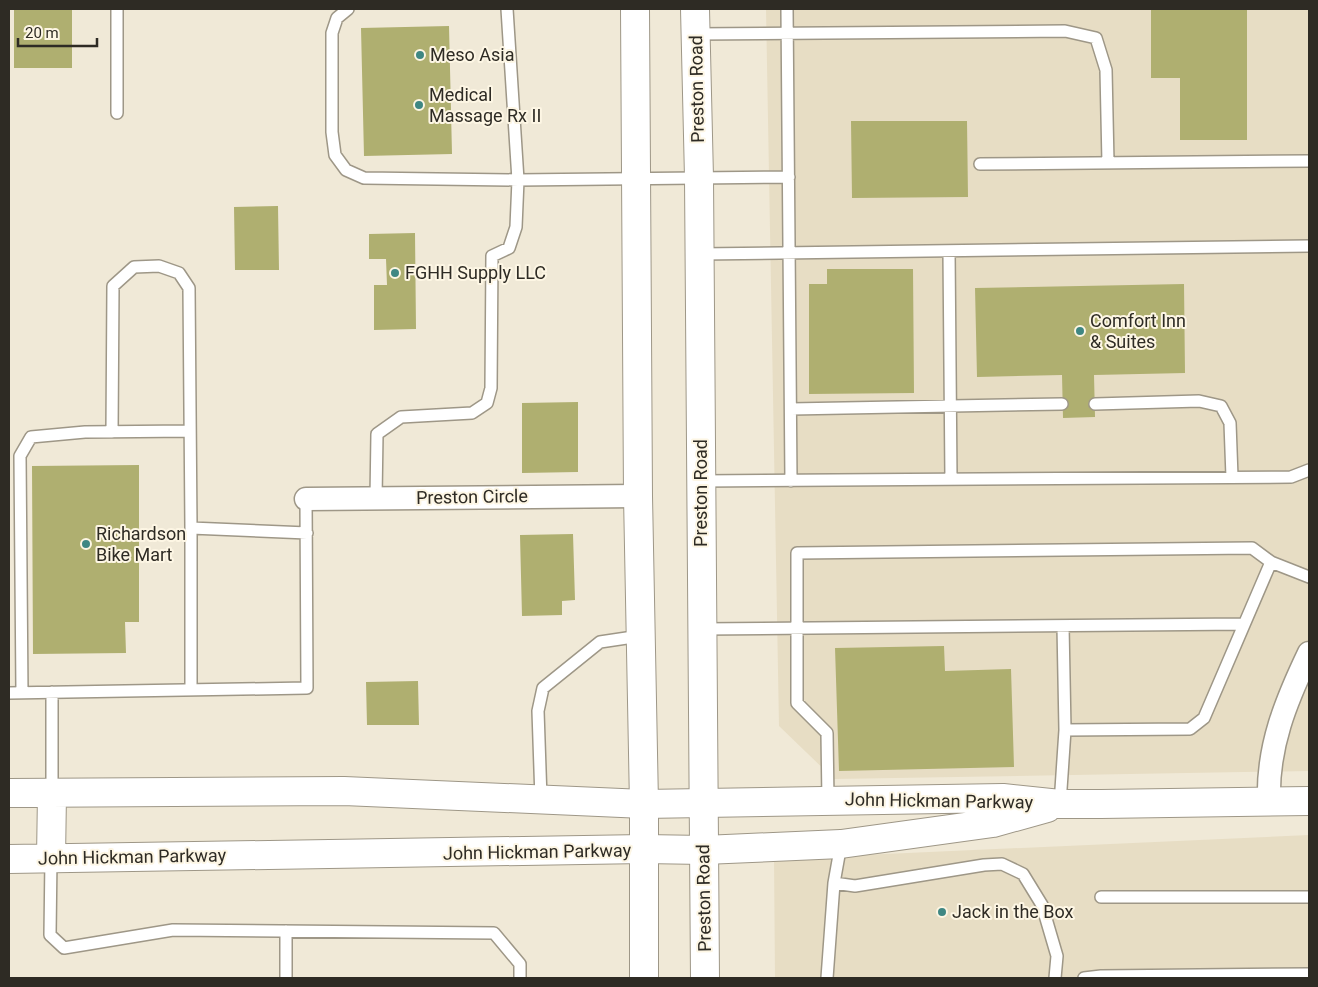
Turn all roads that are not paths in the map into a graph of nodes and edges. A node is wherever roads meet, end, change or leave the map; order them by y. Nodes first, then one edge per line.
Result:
1 (117, 9) edge
2 (348, 9) edge
3 (507, 9) edge
4 (635, 9) edge
5 (787, 9) edge
6 (695, 21) edge
7 (787, 33) junction
8 (117, 113) dead end
9 (1309, 161) edge
10 (1108, 163) junction
11 (980, 164) dead end
12 (788, 177) junction
13 (636, 178) junction
14 (699, 178) junction
15 (518, 180) junction
16 (1309, 246) edge
17 (949, 251) junction
18 (789, 252) junction
19 (700, 254) junction
20 (1062, 404) dead end
21 (1095, 404) dead end
22 (951, 406) junction
23 (791, 409) junction
24 (190, 431) junction
25 (112, 432) junction
26 (1309, 470) edge
27 (1232, 477) junction
28 (952, 479) junction
29 (701, 481) junction
30 (791, 481) junction
31 (638, 496) junction
32 (376, 498) junction
33 (306, 499) joint
34 (192, 528) junction
35 (307, 533) junction
36 (1271, 562) junction
37 (1309, 577) edge
38 (1244, 624) junction
39 (1063, 626) junction
40 (797, 628) junction
41 (702, 629) junction
42 (641, 636) junction
43 (1309, 653) edge
44 (191, 690) junction
45 (52, 692) junction
46 (9, 693) edge
47 (22, 693) junction
48 (1065, 730) junction
49 (9, 793) edge
50 (52, 794) junction
51 (541, 799) junction
52 (828, 800) junction
53 (1309, 801) edge
54 (1269, 802) junction
55 (704, 803) junction
56 (644, 804) junction
57 (1060, 804) junction
58 (841, 844) junction
59 (644, 850) junction
60 (704, 850) junction
61 (51, 858) junction
62 (9, 859) edge
63 (834, 883) junction
64 (1101, 896) dead end
65 (1309, 898) edge
66 (286, 931) junction
67 (1309, 974) edge
68 (286, 978) edge
69 (520, 978) edge
70 (644, 978) edge
71 (705, 978) edge
72 (827, 978) edge
73 (1055, 978) edge
74 (1084, 978) edge

1 - 8 lane
2 - 15 lane
3 - 15 lane
4 - 13 street
5 - 7 lane
6 - 7 lane
6 - 14 street, Preston Road
7 - 10 lane
7 - 12 lane
9 - 10 lane
10 - 11 lane
12 - 14 lane
12 - 18 lane
13 - 14 lane
13 - 15 lane
13 - 31 street
14 - 19 street, Preston Road
15 - 32 lane
16 - 17 lane
17 - 18 lane
17 - 22 lane
18 - 19 lane
18 - 23 lane
19 - 29 street, Preston Road
20 - 22 lane
21 - 27 lane
22 - 23 lane
22 - 28 lane
23 - 30 lane
24 - 25 lane
24 - 25 lane
24 - 34 lane
25 - 47 lane
26 - 27 lane
27 - 28 lane
28 - 30 lane
29 - 30 lane
29 - 41 street, Preston Road
31 - 32 street, Preston Circle
31 - 42 street
32 - 33 street, Preston Circle
33 - 35 lane
34 - 35 lane
34 - 44 lane
35 - 44 lane
36 - 37 lane
36 - 38 lane
36 - 40 lane
38 - 39 lane
38 - 48 lane
39 - 40 lane
39 - 48 lane
40 - 41 lane
40 - 52 lane
41 - 55 street, Preston Road
42 - 51 lane
42 - 56 street
43 - 54 street
44 - 45 lane
45 - 47 lane
45 - 50 lane
46 - 47 lane
48 - 57 lane
49 - 50 street, John Hickman Parkway
50 - 51 street, John Hickman Parkway
50 - 61 street
51 - 56 street, John Hickman Parkway
52 - 55 street, John Hickman Parkway
52 - 57 street, John Hickman Parkway
53 - 54 street, John Hickman Parkway
54 - 57 street, John Hickman Parkway
55 - 56 street, John Hickman Parkway
55 - 60 street, Preston Road
56 - 59 street
57 - 58 street, John Hickman Parkway
58 - 60 street, John Hickman Parkway
58 - 63 lane
59 - 60 street, John Hickman Parkway
59 - 61 street, John Hickman Parkway
59 - 70 street
60 - 71 street, Preston Road
61 - 62 street, John Hickman Parkway
61 - 66 lane
63 - 72 lane
63 - 73 lane
64 - 65 lane
66 - 68 lane
66 - 69 lane
67 - 74 lane

